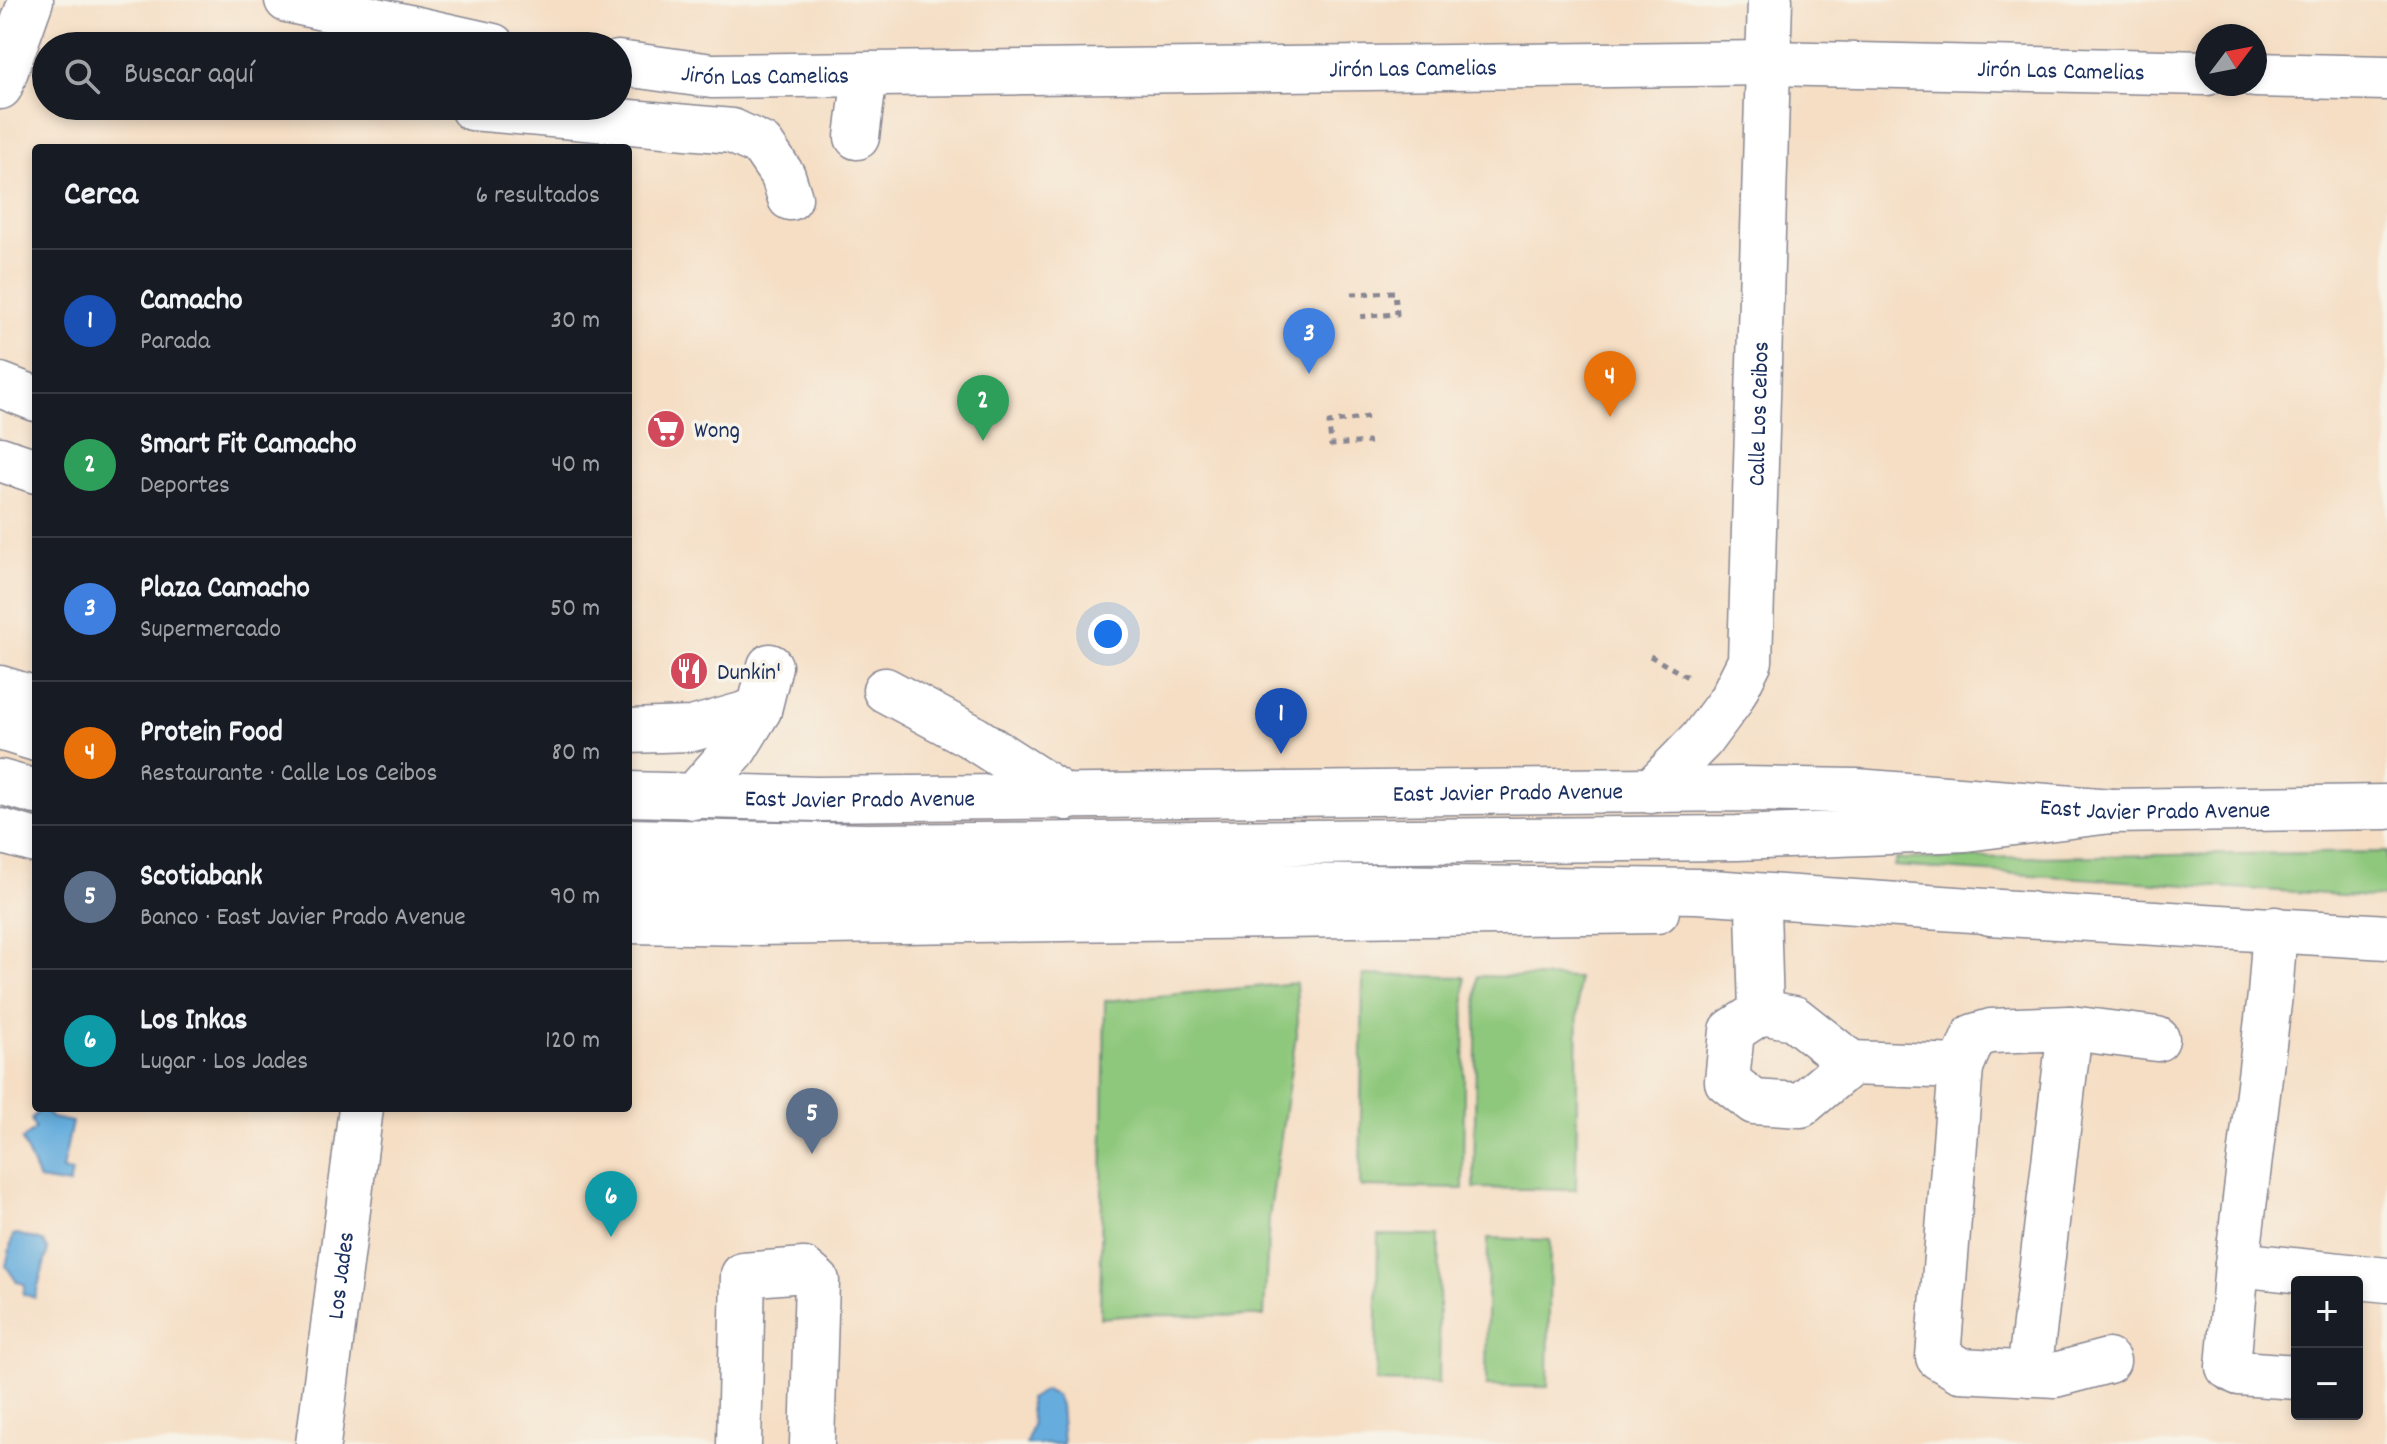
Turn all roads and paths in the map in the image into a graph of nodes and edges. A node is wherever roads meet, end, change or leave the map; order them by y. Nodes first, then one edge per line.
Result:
1 (31, 0) edge
2 (287, 0) edge
3 (1770, 0) edge
4 (430, 32) edge
5 (1769, 63) junction
6 (632, 65) edge
7 (2195, 73) edge
8 (865, 75) junction
9 (2267, 75) edge
10 (712, 76) junction
11 (2387, 78) edge
12 (0, 87) edge
13 (608, 120) edge
14 (788, 137) dead end
15 (857, 137) dead end
16 (790, 198) dead end
17 (1352, 294) dead end
18 (1355, 317) dead end
19 (0, 385) edge
20 (32, 397) edge
21 (1368, 417) dead end
22 (1370, 442) dead end
23 (0, 459) edge
24 (32, 470) edge
25 (770, 666) dead end
26 (0, 688) edge
27 (885, 690) dead end
28 (32, 698) edge
29 (759, 710) junction
30 (0, 728) edge
31 (632, 731) edge
32 (32, 738) edge
33 (0, 782) edge
34 (32, 791) edge
35 (1651, 791) junction
36 (632, 794) edge
37 (693, 797) junction
38 (1067, 798) junction
39 (2387, 807) edge
40 (2111, 811) junction
41 (0, 831) edge
42 (32, 840) edge
43 (639, 860) edge
44 (1758, 909) junction
45 (2029, 914) junction
46 (632, 921) edge
47 (2275, 929) junction
48 (2387, 937) edge
49 (1761, 1012) junction
50 (2070, 1028) junction
51 (2157, 1039) dead end
52 (1851, 1063) junction
53 (1961, 1067) junction
54 (360, 1112) edge
55 (2237, 1264) junction
56 (2387, 1280) edge
57 (2108, 1361) dead end
58 (2029, 1374) junction
59 (2291, 1377) edge
60 (318, 1444) edge
61 (739, 1444) edge
62 (812, 1444) edge

1 - 12 main road
2 - 4 main road
3 - 5 main road, Calle Los Ceibos
5 - 7 main road, Jirón Las Camelias
5 - 8 main road, Jirón Las Camelias
5 - 35 main road, Calle Los Ceibos
6 - 10 main road, Jirón Las Camelias
8 - 10 main road, Jirón Las Camelias
8 - 15 main road
9 - 11 main road
10 - 14 main road
13 - 16 main road
17 - 18 path
19 - 20 main road
21 - 22 path
23 - 24 main road
25 - 29 main road
26 - 28 main road
27 - 38 main road
29 - 31 main road
29 - 37 main road
30 - 32 main road
33 - 34 main road
35 - 38 main road, East Javier Prado Avenue
35 - 40 main road, East Javier Prado Avenue
36 - 37 main road, East Javier Prado Avenue
37 - 38 main road, East Javier Prado Avenue
39 - 40 main road, East Javier Prado Avenue
40 - 43 main road
41 - 42 main road
43 - 45 main road
44 - 45 main road
44 - 46 main road
44 - 49 main road
45 - 47 main road
47 - 48 main road
47 - 55 main road
49 - 52 main road
49 - 52 main road
50 - 51 main road
50 - 53 main road
50 - 58 main road
52 - 53 main road
53 - 58 main road
54 - 60 main road, Los Jades
55 - 56 main road
55 - 59 main road
57 - 58 main road
61 - 62 main road

